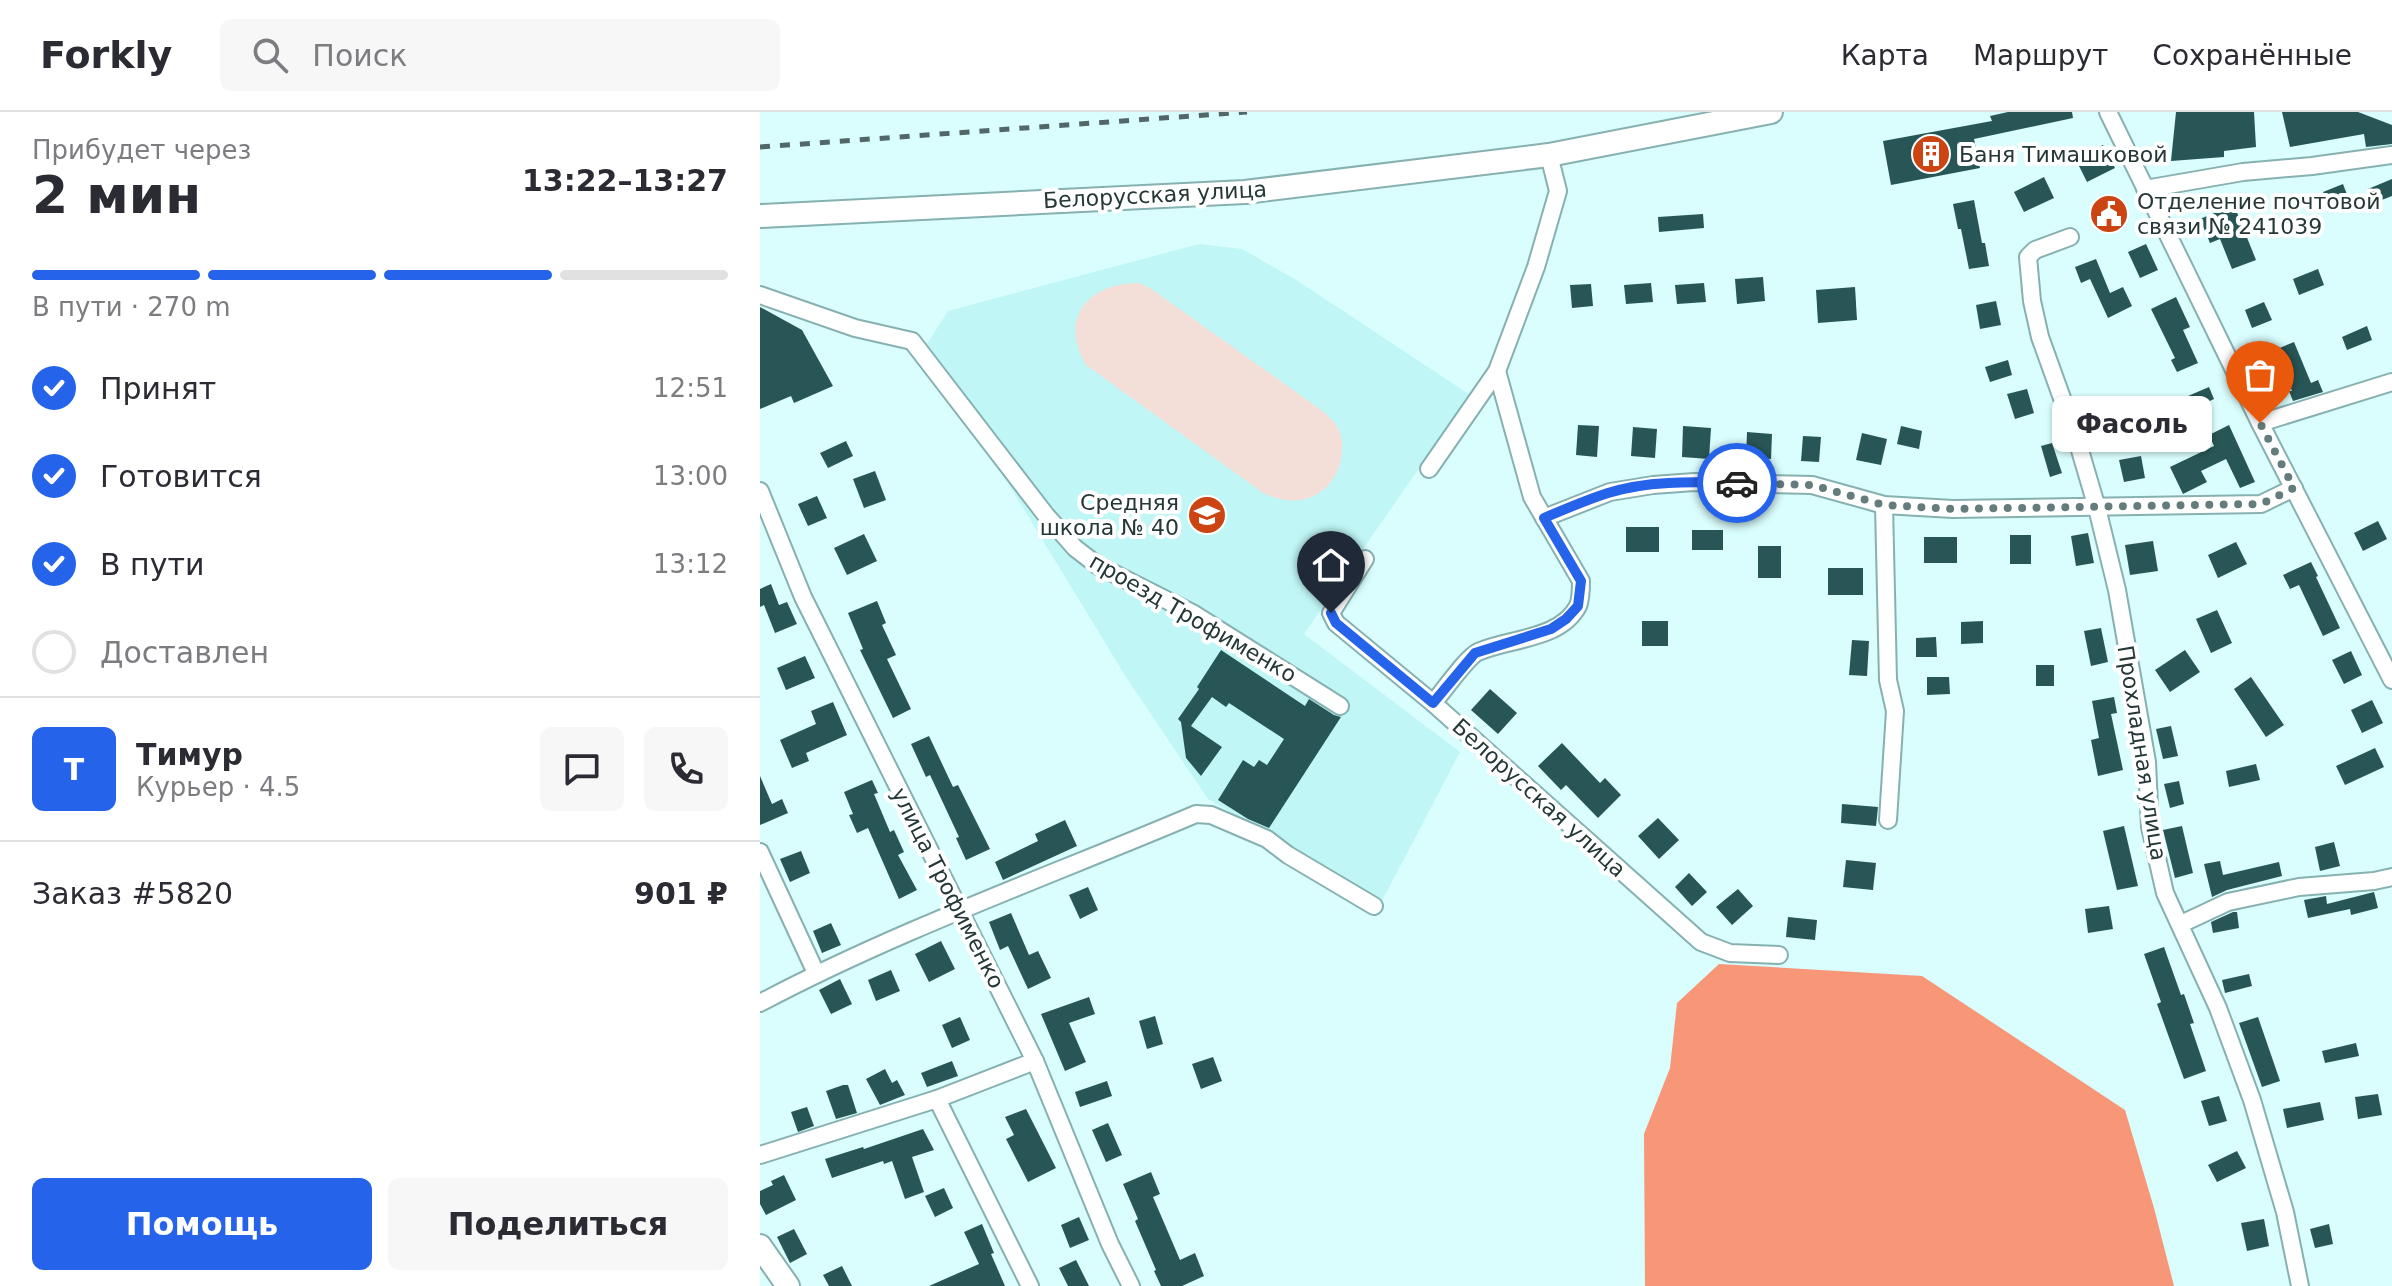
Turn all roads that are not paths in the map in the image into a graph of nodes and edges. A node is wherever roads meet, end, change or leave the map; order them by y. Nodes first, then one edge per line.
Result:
1 (1771, 112) edge
2 (2108, 112) edge
3 (1549, 155) junction
4 (2392, 155) edge
5 (2145, 189) junction
6 (760, 216) edge
7 (2070, 237) dead end
8 (760, 295) edge
9 (1497, 371) junction
10 (2392, 382) edge
11 (2260, 423) junction
12 (1429, 469) dead end
13 (2294, 488) junction
14 (760, 491) edge
15 (1884, 505) junction
16 (2097, 508) junction
17 (1544, 518) junction
18 (1365, 559) dead end
19 (2392, 680) edge
20 (1433, 703) junction
21 (1340, 706) dead end
22 (1888, 820) dead end
23 (760, 852) edge
24 (2392, 877) edge
25 (1374, 906) dead end
26 (959, 911) junction
27 (2181, 924) junction
28 (1779, 955) dead end
29 (816, 973) junction
30 (760, 1003) edge
31 (1035, 1061) junction
32 (937, 1099) junction
33 (760, 1155) edge
34 (760, 1246) edge
35 (788, 1286) edge
36 (1030, 1286) edge
37 (1131, 1286) edge
38 (2300, 1286) edge

1 - 3 main road, Белорусская улица
2 - 5 street
3 - 6 main road, Белорусская улица
3 - 9 street
4 - 5 street
5 - 11 street
7 - 16 street, Прохладная улица
8 - 21 street, проезд Трофименко
9 - 12 street
9 - 17 street
10 - 11 street
11 - 13 street
13 - 16 street
13 - 19 street
14 - 26 street, улица Трофименко
15 - 16 street
15 - 17 street
15 - 22 street
16 - 27 street, Прохладная улица
17 - 20 street
18 - 20 street, Белорусская улица
20 - 28 street, Белорусская улица
23 - 29 street
24 - 27 street
25 - 26 street
26 - 29 street
26 - 31 street, улица Трофименко
27 - 38 street, Прохладная улица
29 - 30 street
31 - 32 street
31 - 37 street, улица Трофименко
32 - 33 street
32 - 36 street
34 - 35 main road

